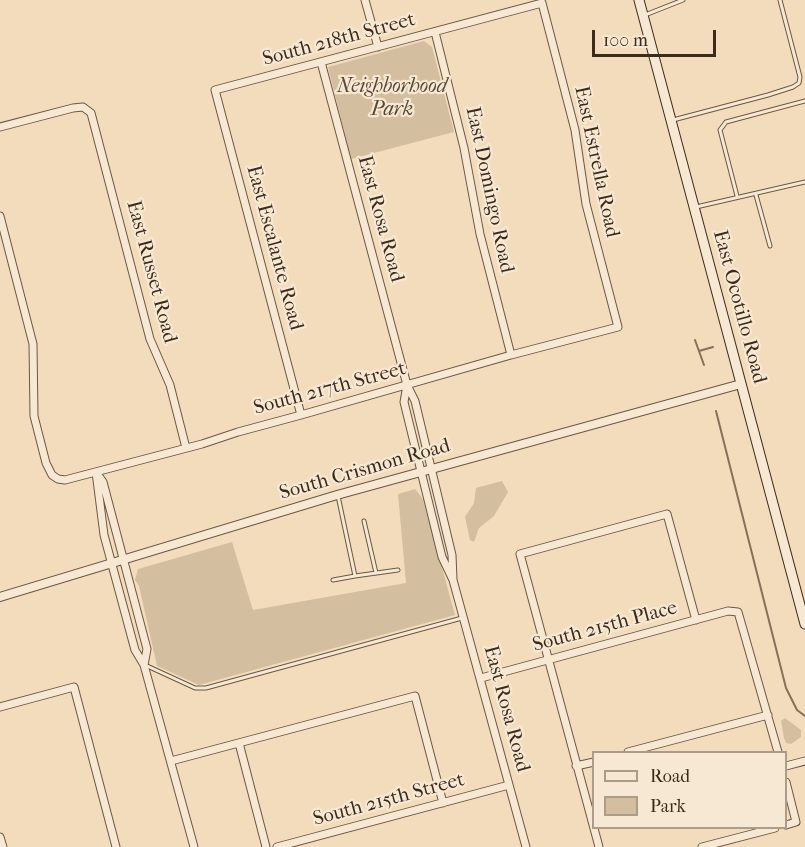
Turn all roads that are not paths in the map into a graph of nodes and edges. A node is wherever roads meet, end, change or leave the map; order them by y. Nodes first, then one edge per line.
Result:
1 (365, 0) edge
2 (639, 0) edge
3 (683, 0) edge
4 (780, 0) edge
5 (542, 3) joint
6 (643, 16) junction
7 (435, 32) junction
8 (378, 47) junction
9 (321, 62) junction
10 (215, 90) joint
11 (805, 101) edge
12 (671, 120) junction
13 (0, 127) edge
14 (805, 182) edge
15 (756, 195) junction
16 (737, 196) junction
17 (694, 207) junction
18 (0, 216) edge
19 (770, 246) dead end
20 (618, 327) joint
21 (511, 356) junction
22 (741, 384) junction
23 (407, 385) junction
24 (301, 415) junction
25 (186, 448) junction
26 (432, 469) junction
27 (422, 471) junction
28 (96, 472) junction
29 (337, 495) junction
30 (364, 520) dead end
31 (122, 559) junction
32 (111, 562) junction
33 (398, 570) dead end
34 (376, 573) junction
35 (355, 576) junction
36 (333, 580) dead end
37 (453, 580) junction
38 (0, 597) edge
39 (464, 618) junction
40 (696, 620) junction
41 (805, 624) edge
42 (549, 660) junction
43 (144, 665) junction
44 (481, 678) junction
45 (0, 707) edge
46 (768, 715) junction
47 (239, 743) junction
48 (635, 751) edge
49 (777, 751) edge
50 (171, 761) junction
51 (805, 761) edge
52 (592, 762) edge
53 (576, 766) junction
54 (787, 766) edge
55 (509, 785) junction
56 (787, 786) edge
57 (443, 803) junction
58 (592, 825) edge
59 (787, 825) edge
60 (593, 829) edge
61 (771, 829) edge
62 (0, 837) edge
63 (3, 847) edge
64 (116, 847) edge
65 (194, 847) edge
66 (266, 847) edge
67 (277, 847) edge
68 (526, 847) edge
69 (598, 847) edge
70 (702, 847) edge

1 - 8 street
2 - 6 main road, East Ocotillo Road
3 - 6 lane
4 - 12 lane
5 - 7 street, South 218th Street
5 - 20 street, East Estrella Road
6 - 12 main road, East Ocotillo Road
7 - 8 street, South 218th Street
7 - 21 street, East Domingo Road
8 - 9 street, South 218th Street
9 - 10 street, South 218th Street
9 - 23 street, East Rosa Road
10 - 24 street, East Escalante Road
11 - 16 lane
12 - 17 main road, East Ocotillo Road
13 - 25 street, East Russet Road
14 - 15 lane
15 - 16 lane
15 - 19 lane
16 - 17 lane
17 - 22 main road, East Ocotillo Road
18 - 28 street, South 217th Street
20 - 21 street, South 217th Street
21 - 23 street, South 217th Street
22 - 26 street, South Crismon Road
22 - 41 main road, East Ocotillo Road
23 - 24 street, South 217th Street
23 - 26 street, East Rosa Road
23 - 27 street, East Rosa Road
24 - 25 street, South 217th Street
25 - 28 street, South 217th Street
26 - 27 street, South Crismon Road
26 - 37 street, East Rosa Road
27 - 29 street, South Crismon Road
27 - 37 street, East Rosa Road
28 - 31 street
28 - 32 street
29 - 31 street, South Crismon Road
29 - 35 lane
30 - 34 lane
31 - 32 street, South Crismon Road
31 - 43 street
32 - 38 street, South Crismon Road
32 - 43 street
33 - 34 lane
34 - 35 lane
35 - 36 lane
37 - 39 street, East Rosa Road
39 - 43 lane
39 - 44 street, East Rosa Road
40 - 42 street, South 215th Place
40 - 42 street
40 - 46 street, South 215th Place
42 - 44 street, South 215th Place
42 - 53 street
43 - 50 street
44 - 55 street, East Rosa Road
45 - 64 street
46 - 48 street
46 - 49 street
47 - 50 street
47 - 57 street
47 - 66 street
50 - 65 street
51 - 54 street
52 - 53 street
53 - 58 street
55 - 57 street, South 215th Street
55 - 68 street, East Rosa Road
56 - 59 street
57 - 67 street, South 215th Street
60 - 69 street
61 - 70 street
62 - 63 street

